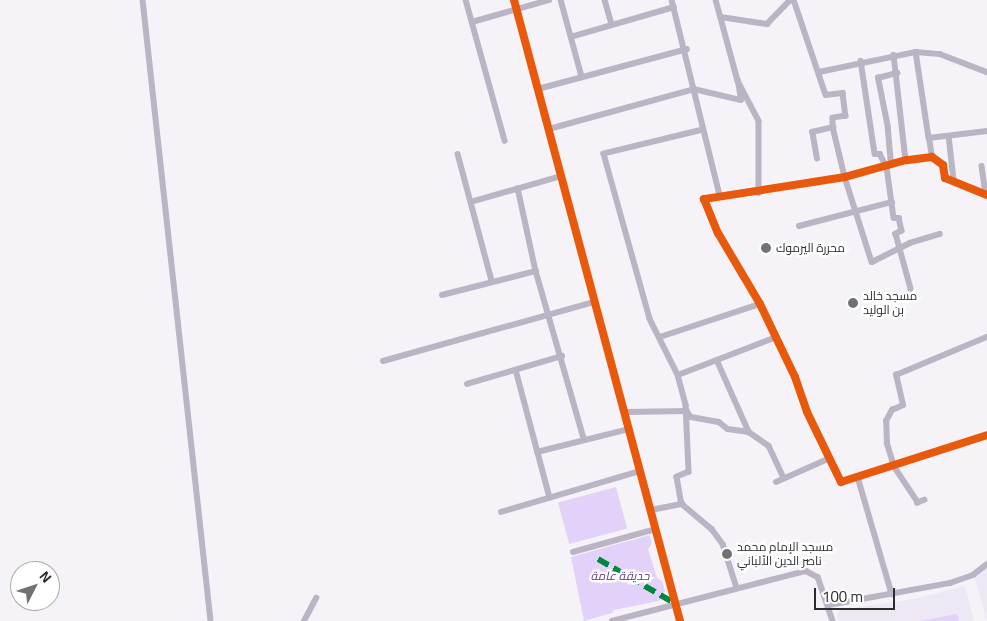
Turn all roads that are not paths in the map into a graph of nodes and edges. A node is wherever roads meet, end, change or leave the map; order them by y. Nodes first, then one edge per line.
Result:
1 (143, 0) edge
2 (466, 0) edge
3 (514, 0) edge
4 (549, 0) edge
5 (561, 0) edge
6 (604, 0) edge
7 (672, 0) edge
8 (716, 0) edge
9 (790, 0) edge
10 (794, 0) edge
11 (674, 7) junction
12 (516, 9) junction
13 (721, 17) junction
14 (472, 22) junction
15 (612, 25) junction
16 (571, 37) junction
17 (687, 49) junction
18 (916, 52) junction
19 (894, 55) junction
20 (861, 61) junction
21 (819, 72) junction
22 (987, 72) edge
23 (896, 73) junction
24 (582, 78) junction
25 (738, 81) junction
26 (538, 89) junction
27 (694, 89) junction
28 (833, 127) junction
29 (549, 129) junction
30 (703, 130) junction
31 (987, 131) edge
32 (949, 136) junction
33 (929, 138) junction
34 (504, 142) dead end
35 (458, 154) dead end
36 (932, 157) junction
37 (817, 159) dead end
38 (906, 160) junction
39 (889, 166) junction
40 (982, 166) dead end
41 (561, 176) junction
42 (845, 178) junction
43 (954, 180) junction
44 (518, 188) junction
45 (759, 193) junction
46 (720, 195) junction
47 (986, 195) edge
48 (471, 202) junction
49 (892, 202) junction
50 (855, 210) junction
51 (799, 226) dead end
52 (940, 234) dead end
53 (901, 248) junction
54 (536, 271) junction
55 (492, 281) junction
56 (442, 295) dead end
57 (914, 300) dead end
58 (595, 302) junction
59 (760, 304) junction
60 (551, 314) junction
61 (660, 337) junction
62 (987, 337) edge
63 (774, 338) junction
64 (562, 356) junction
65 (717, 360) junction
66 (383, 361) dead end
67 (516, 370) junction
68 (678, 374) junction
69 (467, 384) dead end
70 (625, 412) junction
71 (687, 412) junction
72 (629, 429) junction
73 (749, 432) junction
74 (987, 435) edge
75 (584, 438) junction
76 (537, 452) junction
77 (828, 459) junction
78 (894, 467) junction
79 (640, 471) junction
80 (858, 477) junction
81 (784, 478) junction
82 (776, 482) dead end
83 (550, 498) junction
84 (925, 500) dead end
85 (682, 504) junction
86 (651, 510) junction
87 (501, 512) dead end
88 (656, 529) junction
89 (572, 552) dead end
90 (987, 564) edge
91 (737, 588) junction
92 (892, 594) junction
93 (316, 598) dead end
94 (677, 605) junction
95 (829, 605) junction
96 (211, 621) edge
97 (304, 621) edge
98 (612, 621) edge
99 (680, 621) edge
100 (833, 621) edge

1 - 96 street
2 - 14 street
3 - 12 street
4 - 12 street
5 - 16 street
6 - 15 street
7 - 11 street
8 - 13 street
9 - 13 street
10 - 21 street
11 - 15 street
11 - 17 street
12 - 14 street
12 - 26 street
13 - 25 street
14 - 34 street
15 - 16 street
16 - 24 street
17 - 24 street
17 - 27 street
18 - 19 street
18 - 22 street
18 - 33 street
19 - 20 street
19 - 23 street
20 - 21 street
20 - 39 street
21 - 28 street
23 - 38 street
23 - 39 street
24 - 26 street
25 - 27 street
25 - 45 street
26 - 29 street
27 - 29 street
27 - 30 street
28 - 37 street
28 - 42 street
29 - 41 street
30 - 46 street
30 - 61 street
31 - 32 street
32 - 33 street
32 - 43 street
33 - 36 street
35 - 48 street
36 - 38 street
36 - 43 street
38 - 39 street
39 - 42 street
39 - 49 street
40 - 47 street
41 - 44 street
41 - 58 street
42 - 45 street
42 - 50 street
43 - 47 street
44 - 48 street
44 - 54 street
45 - 46 street
46 - 59 street
48 - 55 street
49 - 50 street
49 - 53 street
50 - 51 street
50 - 53 street
52 - 53 street
53 - 57 street
54 - 55 street
54 - 60 street
55 - 56 street
58 - 60 street
58 - 70 street
59 - 61 street
59 - 63 street
60 - 64 street
60 - 66 street
61 - 68 street
62 - 78 street
63 - 65 street
63 - 77 street
64 - 67 street
64 - 75 street
65 - 68 street
65 - 73 street
67 - 69 street
67 - 76 street
68 - 71 street
70 - 71 street
70 - 72 street
71 - 73 street
71 - 85 street
72 - 75 street
72 - 79 street
73 - 81 street
74 - 78 street
75 - 76 street
76 - 83 street
77 - 80 street
77 - 81 street
78 - 80 street
78 - 84 street
79 - 83 street
79 - 86 street
80 - 92 street
81 - 82 street
83 - 87 street
85 - 86 street
85 - 91 street
86 - 88 street
88 - 89 street
88 - 94 street
90 - 92 street
91 - 94 street
91 - 95 street
92 - 95 street
93 - 97 street
94 - 98 street
94 - 99 street
95 - 100 street

